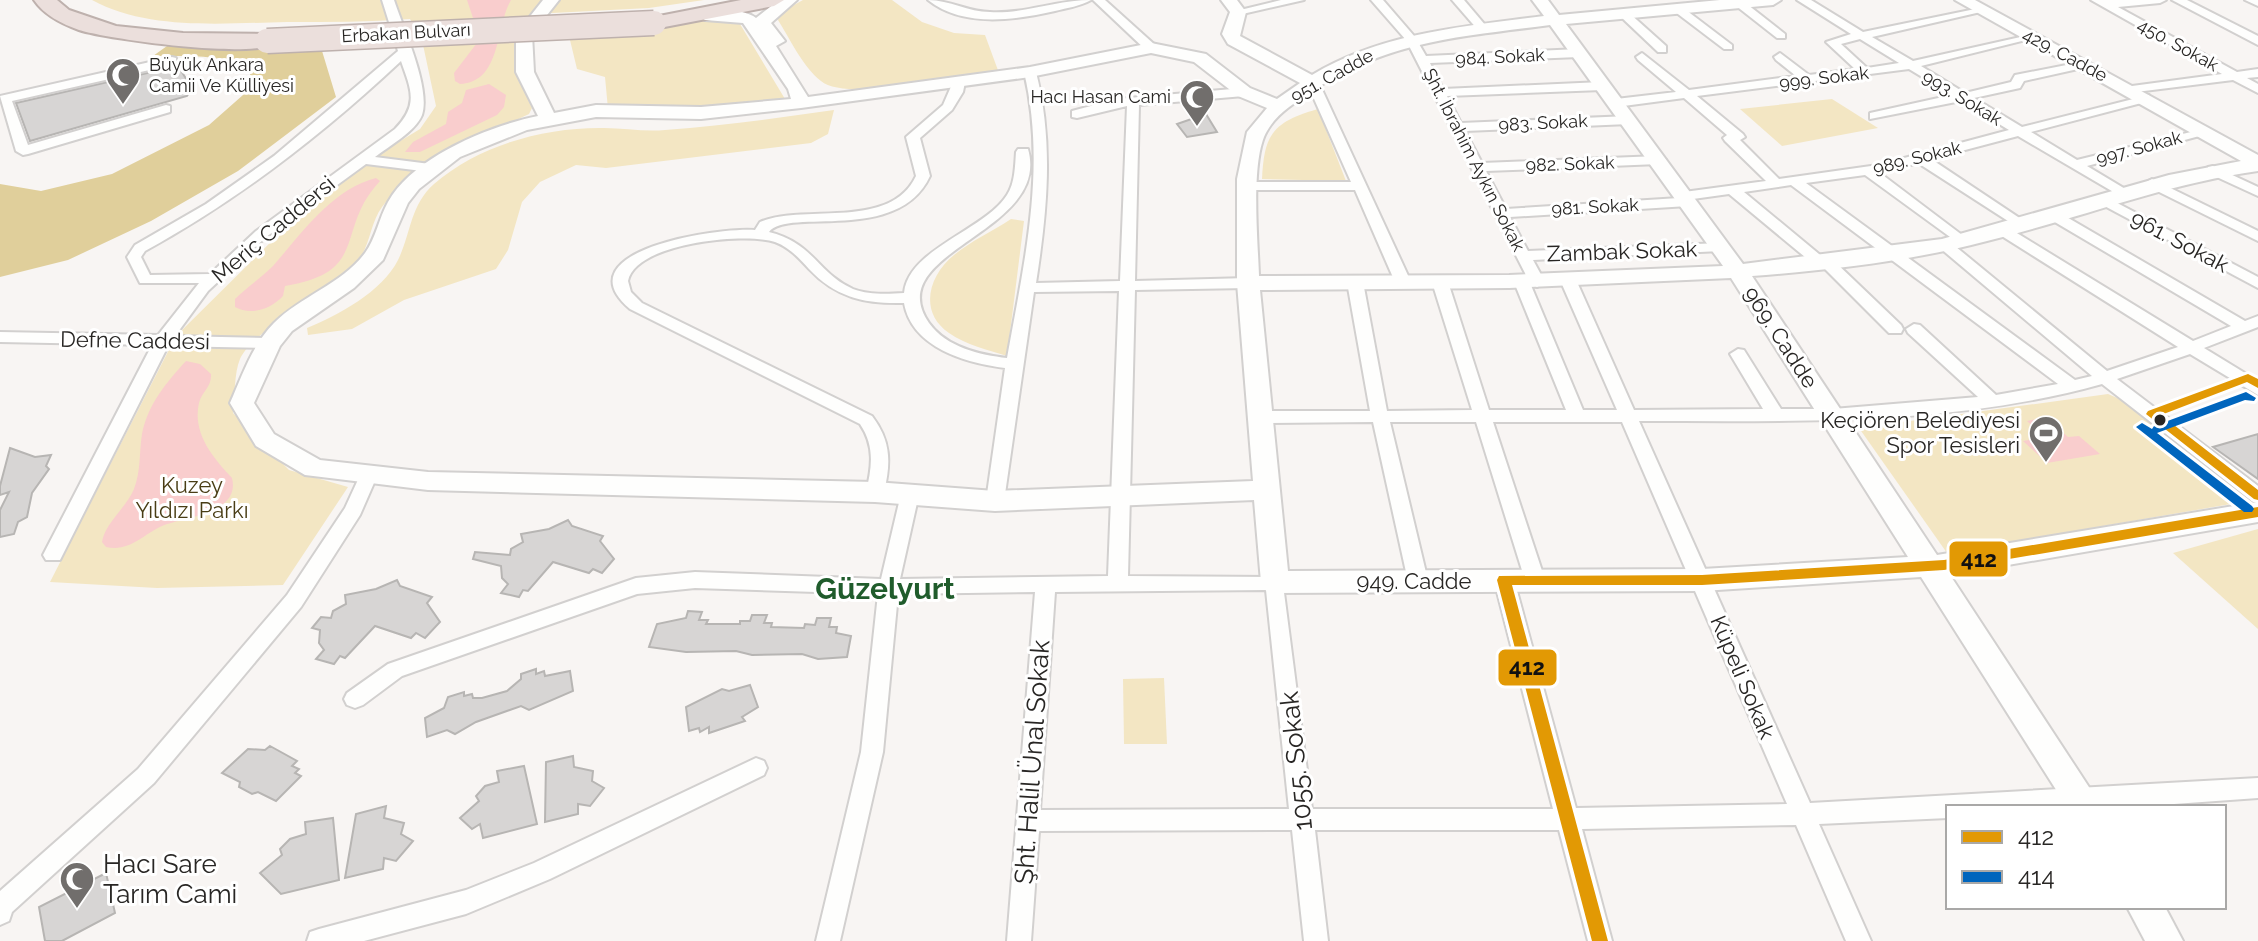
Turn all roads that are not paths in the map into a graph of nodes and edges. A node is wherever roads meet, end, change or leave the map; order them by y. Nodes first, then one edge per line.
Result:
1 (44, 0) edge
2 (71, 0) edge
3 (388, 0) edge
4 (551, 0) edge
5 (722, 0) edge
6 (774, 0) edge
7 (789, 0) edge
8 (934, 0) edge
9 (1085, 0) edge
10 (1099, 0) edge
11 (1298, 0) edge
12 (1377, 0) edge
13 (1458, 0) edge
14 (1773, 0) edge
15 (1803, 0) edge
16 (1963, 0) edge
17 (2160, 0) edge
18 (2178, 0) edge
19 (2251, 0) edge
20 (1723, 3) edge
21 (2102, 3) edge
22 (2258, 3) edge
23 (1234, 6) edge
24 (1678, 9) junction
25 (1981, 9) junction
26 (1547, 10) edge
27 (1624, 14) junction
28 (705, 15) junction
29 (657, 17) junction
30 (1482, 28) junction
31 (273, 34) junction
32 (1857, 35) junction
33 (1781, 36) dead end
34 (2030, 36) junction
35 (1411, 39) junction
36 (2258, 41) edge
37 (1728, 47) dead end
38 (1151, 48) junction
39 (1662, 49) dead end
40 (405, 51) junction
41 (1579, 53) junction
42 (1642, 57) dead end
43 (1780, 57) dead end
44 (1422, 60) junction
45 (172, 61) dead end
46 (2083, 64) junction
47 (1908, 66) junction
48 (1030, 72) junction
49 (1866, 73) junction
50 (2258, 73) edge
51 (2234, 76) junction
52 (1808, 80) junction
53 (959, 82) junction
54 (1313, 83) junction
55 (2258, 89) edge
56 (1244, 92) junction
57 (1440, 93) junction
58 (1687, 94) junction
59 (2138, 94) junction
60 (1960, 97) junction
61 (2, 99) edge
62 (1133, 101) junction
63 (809, 102) junction
64 (1616, 103) junction
65 (1278, 106) junction
66 (166, 109) dead end
67 (2167, 110) junction
68 (1077, 114) dead end
69 (1875, 116) dead end
70 (548, 119) junction
71 (1458, 127) junction
72 (2015, 130) junction
73 (2202, 131) junction
74 (1023, 152) dead end
75 (2255, 155) edge
76 (1920, 158) junction
77 (361, 159) junction
78 (1659, 160) junction
79 (2075, 165) junction
80 (1480, 167) junction
81 (430, 168) junction
82 (1867, 170) junction
83 (2213, 170) junction
84 (1795, 182) junction
85 (2152, 183) junction
86 (1777, 184) junction
87 (1247, 186) junction
88 (1360, 186) junction
89 (1733, 190) junction
90 (2258, 192) edge
91 (2112, 196) junction
92 (1686, 199) junction
93 (1502, 213) junction
94 (2053, 215) junction
95 (2012, 228) junction
96 (761, 233) junction
97 (2258, 237) edge
98 (1953, 243) junction
99 (1721, 247) junction
100 (1893, 253) junction
101 (1524, 256) junction
102 (1825, 263) junction
103 (1739, 273) junction
104 (214, 278) junction
105 (1355, 282) junction
106 (1403, 282) junction
107 (1440, 282) junction
108 (1529, 282) junction
109 (1569, 282) junction
110 (1248, 283) junction
111 (2258, 283) edge
112 (1126, 285) junction
113 (1028, 288) junction
114 (911, 298) junction
115 (2253, 324) edge
116 (1895, 329) dead end
117 (1914, 329) dead end
118 (0, 337) edge
119 (163, 340) junction
120 (269, 343) junction
121 (2194, 348) junction
122 (1738, 354) dead end
123 (1014, 364) junction
124 (2108, 377) junction
125 (2072, 386) junction
126 (2258, 386) edge
127 (1990, 399) junction
128 (1833, 415) junction
129 (1776, 416) junction
130 (1260, 417) junction
131 (1380, 417) junction
132 (1577, 417) junction
133 (1631, 417) junction
134 (1483, 418) junction
135 (368, 476) junction
136 (1267, 490) junction
137 (875, 492) junction
138 (910, 494) junction
139 (1122, 498) junction
140 (2257, 500) edge
141 (995, 501) junction
142 (53, 555) dead end
143 (1931, 566) junction
144 (1504, 580) junction
145 (1535, 580) junction
146 (1702, 580) junction
147 (1418, 581) junction
148 (1275, 582) junction
149 (1118, 583) junction
150 (1046, 584) junction
151 (889, 585) junction
152 (355, 699) dead end
153 (756, 768) dead end
154 (2258, 788) edge
155 (2083, 804) edge
156 (2055, 805) edge
157 (1946, 809) edge
158 (1801, 814) junction
159 (1302, 817) junction
160 (1568, 819) junction
161 (1028, 821) junction
162 (0, 908) edge
163 (2146, 909) edge
164 (319, 941) edge
165 (828, 941) edge
166 (1019, 941) edge
167 (1316, 941) edge
168 (1600, 941) edge
169 (1859, 941) edge
170 (2165, 941) edge

1 - 31 highway, Erbakan Bulvarı
2 - 31 highway, Erbakan Bulvarı
3 - 40 street, Meriç Caddersi
4 - 70 street
5 - 29 highway, Erbakan Bulvarı
6 - 28 highway, Erbakan Bulvarı
7 - 63 street
8 - 9 street
10 - 38 street
11 - 23 street
12 - 35 street, Şht. İbrahim Aykın Sokak
13 - 30 street
14 - 20 street, 951. Cadde
15 - 32 street, 993. Sokak
16 - 25 street, 429. Cadde
17 - 21 street
18 - 36 street
19 - 22 street
20 - 24 street, 951. Cadde
20 - 33 street
21 - 51 street, 450. Sokak
23 - 54 street
24 - 27 street, 951. Cadde
24 - 37 street
25 - 32 street
25 - 34 street, 429. Cadde
26 - 27 street, 951. Cadde
26 - 30 street, 951. Cadde
26 - 41 street, 969. Cadde
27 - 39 street
28 - 29 highway, Erbakan Bulvarı
28 - 63 street
29 - 31 highway, Erbakan Bulvarı, bridge
30 - 35 street, 951. Cadde
32 - 47 street, 993. Sokak
32 - 49 street
34 - 46 street, 429. Cadde
34 - 47 street, 999. Sokak
35 - 44 street, Şht. İbrahim Aykın Sokak
35 - 54 street, 951. Cadde
38 - 48 street
38 - 56 street
40 - 77 street, Meriç Caddersi
40 - 104 street
41 - 44 street, 984. Sokak
41 - 64 street, 969. Cadde
42 - 58 street
43 - 52 street
44 - 57 street, Şht. İbrahim Aykın Sokak
45 - 61 street
46 - 59 street, 429. Cadde
46 - 60 street
47 - 49 street, 999. Sokak
47 - 60 street, 993. Sokak
48 - 53 street
48 - 113 street
49 - 52 street, 999. Sokak
50 - 51 street, 989. Sokak
51 - 55 street, 450. Sokak
51 - 59 street, 989. Sokak
52 - 58 street, 999. Sokak
53 - 63 street
53 - 96 street
54 - 65 street, 951. Cadde
54 - 88 street
56 - 62 street
56 - 65 street
57 - 64 street
57 - 71 street, Şht. İbrahim Aykın Sokak
58 - 64 street, 999. Sokak
58 - 86 street
59 - 67 street, 429. Cadde
59 - 72 street, 989. Sokak
60 - 69 street
60 - 72 street, 993. Sokak
61 - 66 street
62 - 68 street
62 - 112 street
63 - 70 street
64 - 71 street, 983. Sokak
64 - 78 street, 969. Cadde
65 - 87 street, 951. Cadde
67 - 73 street
67 - 75 street
70 - 81 street
71 - 80 street, Şht. İbrahim Aykın Sokak
72 - 76 street, 989. Sokak
72 - 79 street, 993. Sokak
73 - 75 street
73 - 79 street, 997. Sokak
74 - 114 street
75 - 83 street
76 - 82 street, 989. Sokak
76 - 95 street
77 - 81 street
77 - 104 street, Meriç Caddersi
78 - 80 street, 982. Sokak
78 - 92 street, 969. Cadde
79 - 91 street, 993. Sokak
80 - 93 street, Şht. İbrahim Aykın Sokak
81 - 120 street
82 - 84 street, 989. Sokak
82 - 98 street
83 - 85 street
83 - 90 street
84 - 86 street, 989. Sokak
84 - 100 street
85 - 91 street
85 - 97 street
86 - 89 street, 989. Sokak
87 - 88 street
87 - 110 street, 951. Cadde
88 - 106 street
89 - 92 street, 989. Sokak
89 - 102 street
91 - 94 street
91 - 111 street, 961. Sokak
92 - 93 street, 981. Sokak
92 - 99 street, 969. Cadde
93 - 101 street, Şht. İbrahim Aykın Sokak
94 - 95 street
94 - 115 street
95 - 98 street
95 - 121 street
96 - 114 street
96 - 137 street
98 - 100 street
98 - 124 street
99 - 101 street, Zambak Sokak
99 - 103 street, 969. Cadde
100 - 102 street
100 - 125 street
101 - 108 street, Şht. İbrahim Aykın Sokak
102 - 103 street
102 - 116 street
103 - 109 street
103 - 128 street, 969. Cadde
104 - 119 street, Meriç Caddersi
105 - 106 street
105 - 110 street
105 - 131 street
106 - 107 street
107 - 108 street
107 - 134 street
108 - 109 street
108 - 132 street, Şht. İbrahim Aykın Sokak
109 - 133 street, Küpeli Sokak
110 - 112 street
110 - 130 street, 951. Cadde
112 - 113 street
112 - 139 street
113 - 123 street
114 - 123 street
115 - 121 street
117 - 127 street
118 - 119 street, Defne Caddesi
119 - 120 street, Defne Caddesi
119 - 142 street, Meriç Caddersi
120 - 135 street
121 - 124 street
121 - 126 street
122 - 129 street
123 - 141 street
124 - 125 street
124 - 140 street
125 - 127 street
127 - 128 street
128 - 129 street
128 - 143 street, 969. Cadde
129 - 133 street
130 - 131 street
130 - 136 street, 951. Cadde
131 - 134 street
131 - 147 street
132 - 133 street
132 - 134 street
133 - 146 street, Küpeli Sokak
134 - 145 street
135 - 137 street
135 - 162 street
136 - 139 street
136 - 148 street, 951. Cadde
137 - 138 street
138 - 141 street
138 - 151 street
139 - 141 street
139 - 149 street
140 - 143 street, 949. Cadde
143 - 146 street, 949. Cadde
143 - 155 street, 969. Cadde
144 - 145 street, 949. Cadde
144 - 147 street, 949. Cadde
144 - 160 street
145 - 146 street, 949. Cadde
146 - 158 street, Küpeli Sokak
147 - 148 street, 949. Cadde
148 - 149 street
148 - 159 street, 1055. Sokak
149 - 150 street
150 - 151 street
150 - 161 street, Şht. Halil Ünal Sokak
151 - 152 street
151 - 165 street
153 - 164 street
154 - 155 street
155 - 156 street
157 - 158 street
158 - 160 street
158 - 169 street, Küpeli Sokak
159 - 160 street
159 - 161 street
159 - 167 street, 1055. Sokak
160 - 168 street
161 - 166 street, Şht. Halil Ünal Sokak
163 - 170 street

